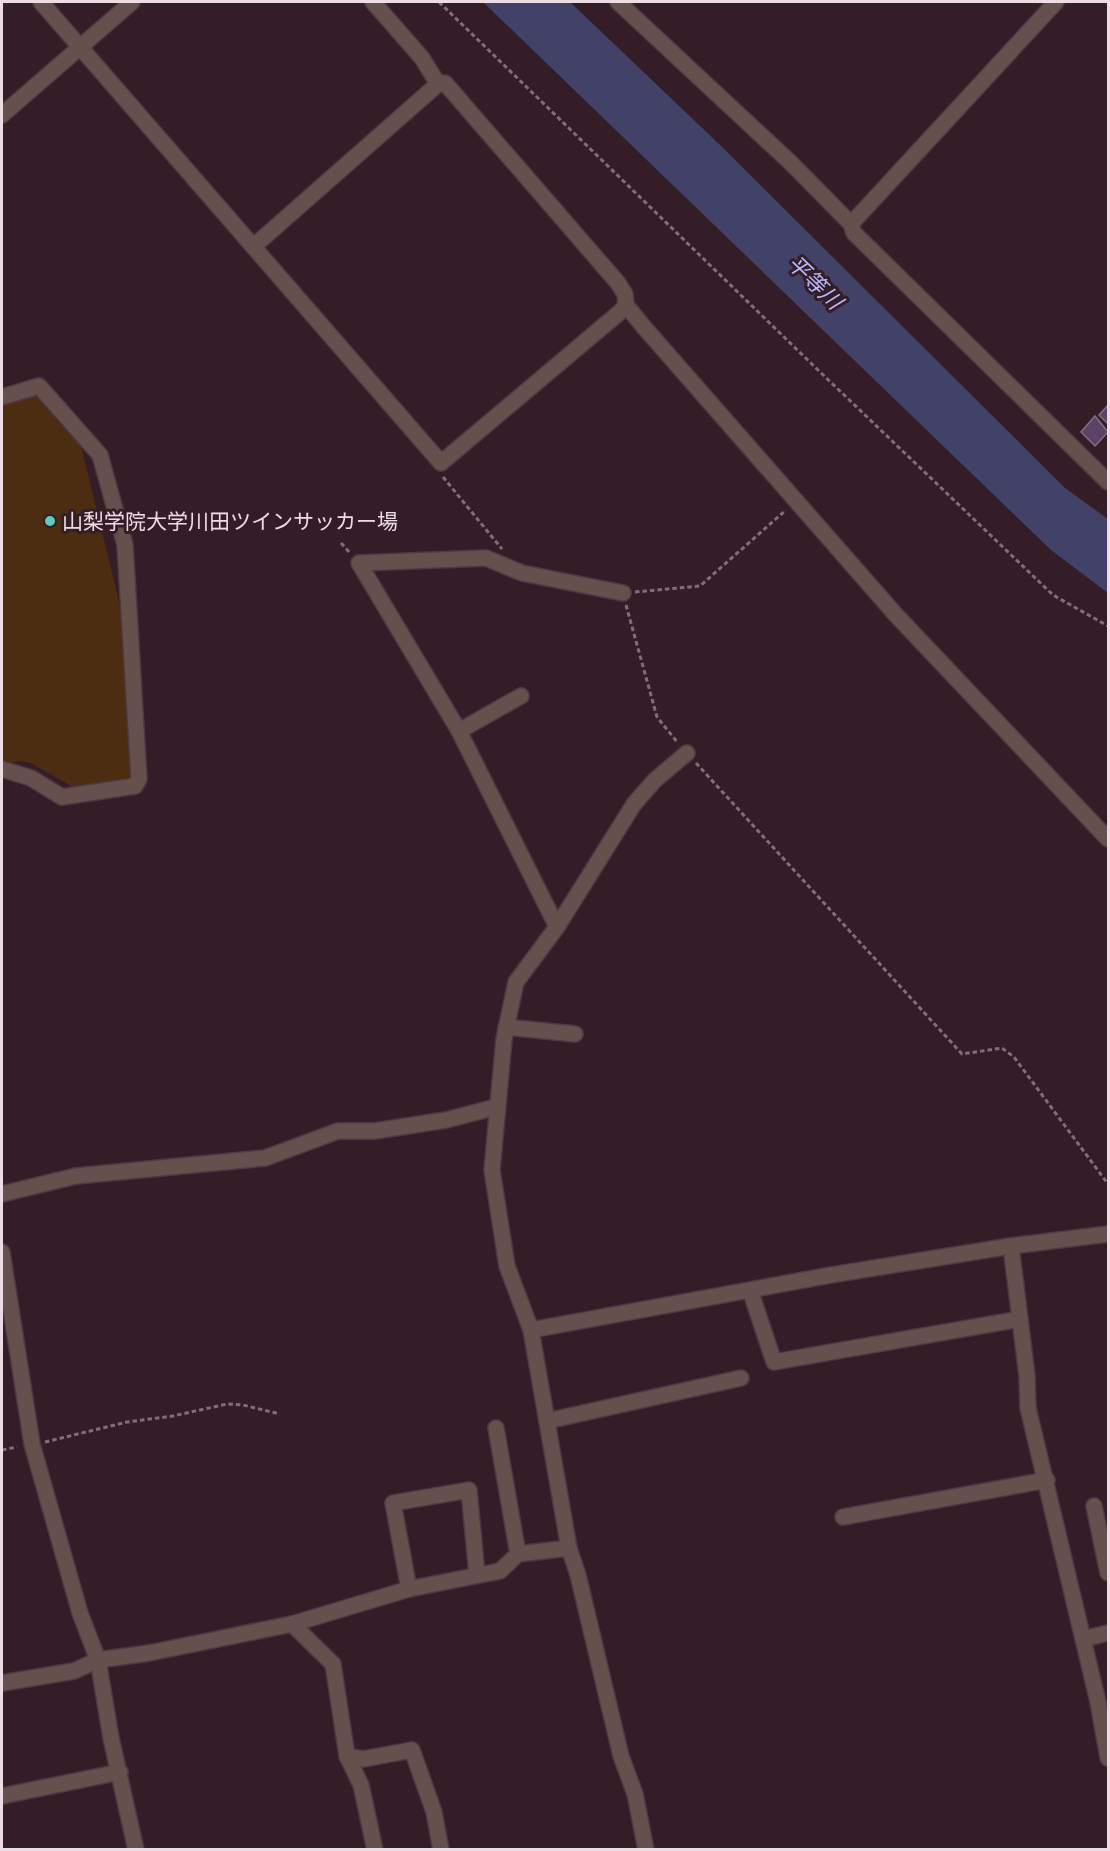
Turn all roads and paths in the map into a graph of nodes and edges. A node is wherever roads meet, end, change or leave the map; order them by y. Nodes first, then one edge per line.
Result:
1 (41, 2) edge
2 (132, 2) edge
3 (373, 2) edge
4 (439, 2) edge
5 (618, 2) edge
6 (1056, 2) edge
7 (80, 46) junction
8 (438, 84) junction
9 (2, 115) edge
10 (854, 221) junction
11 (254, 246) junction
12 (626, 304) junction
13 (2, 396) edge
14 (441, 463) junction
15 (1107, 478) edge
16 (796, 501) junction
17 (522, 573) junction
18 (623, 593) junction
19 (1108, 626) edge
20 (521, 696) dead end
21 (459, 731) junction
22 (687, 753) junction
23 (2, 769) edge
24 (1108, 838) edge
25 (556, 927) junction
26 (506, 1027) junction
27 (575, 1034) dead end
28 (496, 1107) junction
29 (1108, 1184) edge
30 (2, 1194) edge
31 (1108, 1234) edge
32 (1011, 1246) junction
33 (2, 1252) edge
34 (750, 1290) junction
35 (1020, 1319) junction
36 (531, 1330) junction
37 (741, 1378) dead end
38 (280, 1414) dead end
39 (547, 1420) junction
40 (496, 1428) dead end
41 (32, 1444) junction
42 (1047, 1480) junction
43 (1095, 1506) dead end
44 (843, 1517) dead end
45 (569, 1548) junction
46 (518, 1554) junction
47 (1108, 1573) edge
48 (477, 1575) junction
49 (409, 1589) junction
50 (292, 1624) junction
51 (1108, 1633) edge
52 (1083, 1640) junction
53 (98, 1660) junction
54 (2, 1683) edge
55 (1103, 1701) edge
56 (347, 1756) junction
57 (1108, 1758) edge
58 (120, 1772) junction
59 (2, 1796) edge
60 (136, 1850) edge
61 (375, 1850) edge
62 (441, 1850) edge
63 (646, 1850) edge

1 - 7 street
2 - 7 street
3 - 8 street
4 - 19 path
5 - 10 street
6 - 10 street
7 - 9 street
7 - 11 street
8 - 11 street
8 - 12 street
10 - 15 street
11 - 14 street
12 - 14 street
12 - 16 street
13 - 23 street
14 - 17 path
16 - 18 path
16 - 24 street
17 - 18 street
17 - 21 street
18 - 22 path
20 - 21 street
21 - 25 street
22 - 25 street
22 - 29 path
25 - 26 street
26 - 27 street
26 - 28 street
28 - 30 street
28 - 36 street
31 - 32 street
32 - 34 street
32 - 35 street
33 - 41 street
34 - 35 street
34 - 36 street
35 - 42 street
36 - 39 street
37 - 39 street
38 - 41 path
39 - 45 street
40 - 46 street
41 - 53 street
42 - 44 street
42 - 52 street
43 - 47 street
45 - 46 street
45 - 63 street
46 - 48 street
48 - 49 street
48 - 49 street
49 - 50 street
50 - 53 street
50 - 56 street
51 - 52 street
52 - 55 street
53 - 54 street
53 - 58 street
55 - 57 street
56 - 61 street
56 - 62 street
58 - 59 street
58 - 60 street

